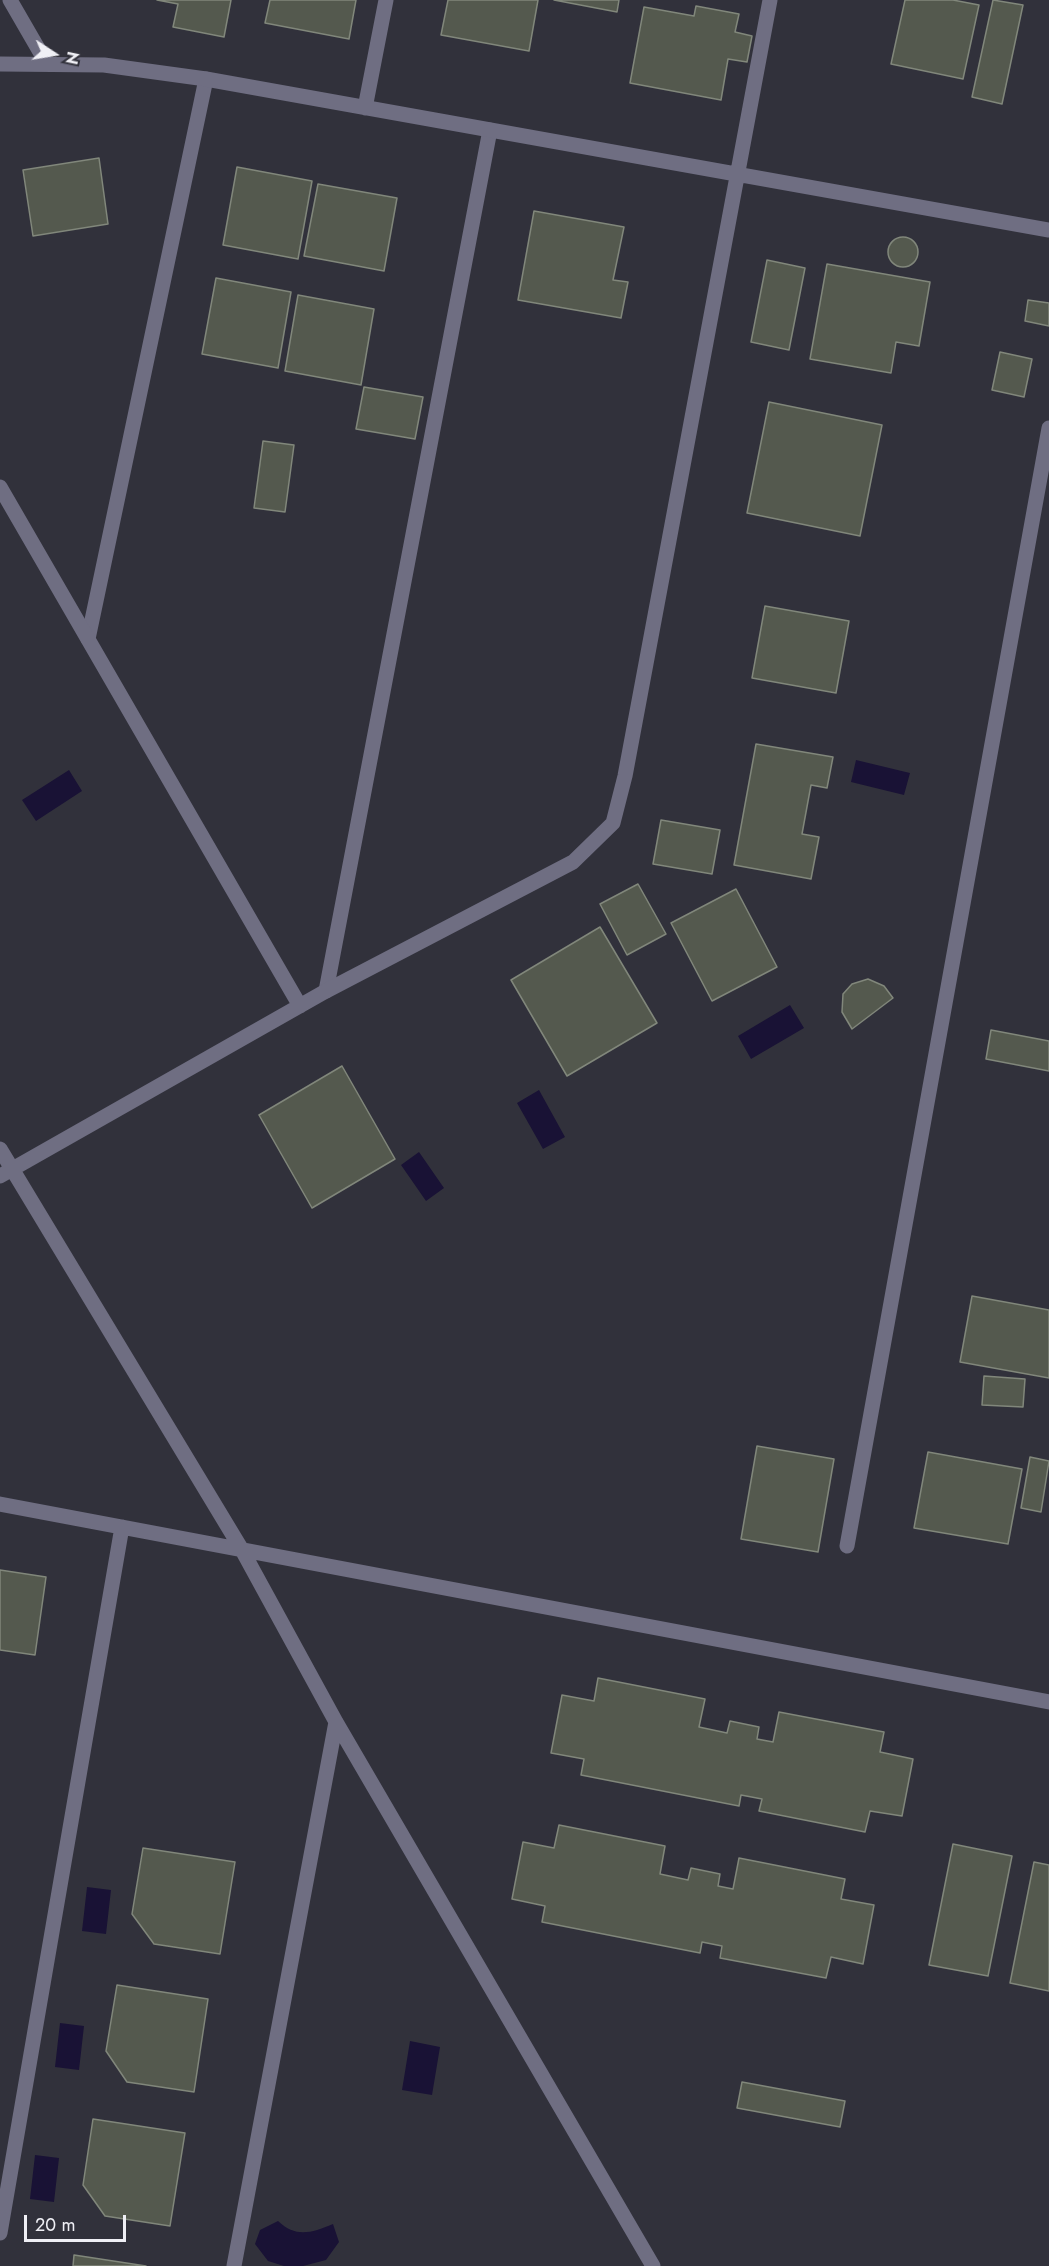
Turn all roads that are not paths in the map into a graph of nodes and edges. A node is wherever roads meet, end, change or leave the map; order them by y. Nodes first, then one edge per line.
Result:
1 (10, 0) edge
2 (386, 0) edge
3 (770, 0) edge
4 (0, 64) edge
5 (47, 64) junction
6 (206, 79) junction
7 (365, 108) junction
8 (490, 130) junction
9 (736, 174) junction
10 (1049, 230) edge
11 (1049, 428) edge
12 (0, 487) edge
13 (88, 639) junction
14 (326, 991) junction
15 (300, 1006) junction
16 (0, 1149) edge
17 (6, 1173) edge
18 (0, 1504) edge
19 (122, 1527) junction
20 (847, 1546) dead end
21 (242, 1550) junction
22 (1049, 1702) edge
23 (336, 1722) junction
24 (0, 2233) edge
25 (234, 2266) edge
26 (653, 2266) edge

1 - 5 street
2 - 7 street
3 - 9 street
4 - 5 street
5 - 6 street
6 - 7 street
6 - 13 street
7 - 8 street
8 - 9 street
8 - 14 street
9 - 10 street
9 - 14 street
11 - 20 street
12 - 13 street
13 - 15 street
14 - 15 street
15 - 17 street
16 - 17 street
17 - 21 street
18 - 19 street
19 - 21 street
19 - 24 street
21 - 22 street
21 - 23 street
23 - 25 street
23 - 26 street

